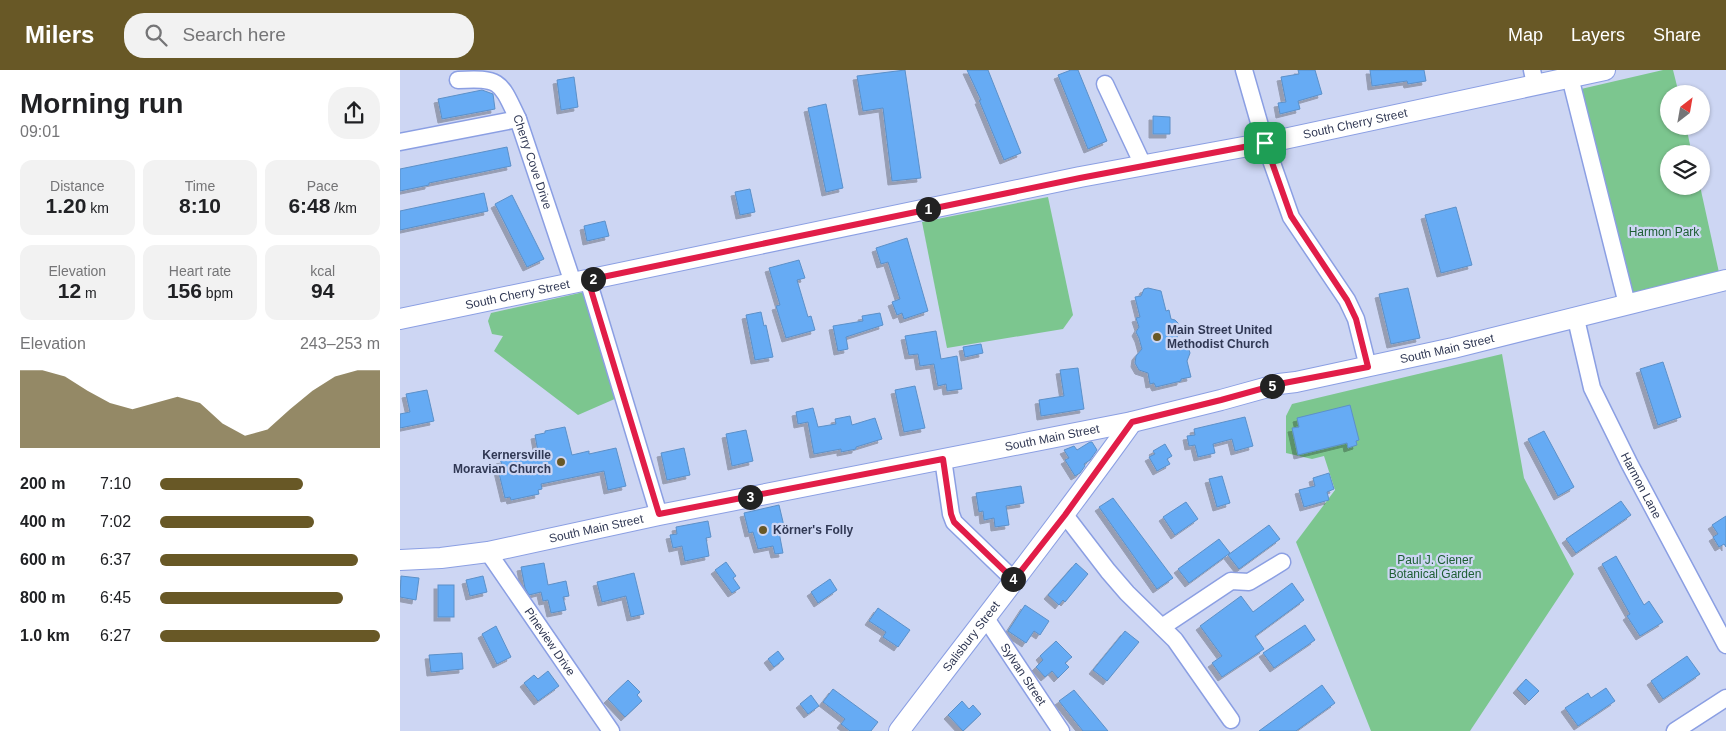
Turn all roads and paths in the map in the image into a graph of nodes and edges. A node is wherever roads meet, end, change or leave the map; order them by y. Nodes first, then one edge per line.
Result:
1 (1244, 70) edge
2 (1605, 70) edge
3 (1534, 77) edge
4 (1570, 77) junction
5 (458, 80) dead end
6 (1106, 84) dead end
7 (518, 118) junction
8 (400, 142) edge
9 (1265, 143) junction
10 (1143, 165) junction
11 (1726, 280) edge
12 (581, 281) junction
13 (1627, 304) junction
14 (400, 319) edge
15 (1576, 319) junction
16 (1368, 367) junction
17 (1132, 422) junction
18 (943, 459) junction
19 (659, 514) junction
20 (1065, 515) junction
21 (488, 552) junction
22 (400, 560) edge
23 (1282, 562) dead end
24 (1014, 580) junction
25 (985, 617) junction
26 (1162, 627) junction
27 (1726, 645) edge
28 (1726, 698) edge
29 (1231, 720) dead end
30 (611, 731) edge
31 (900, 731) edge
32 (1061, 731) edge
33 (1675, 731) edge

1 - 9 street
2 - 4 main road, South Cherry Street
3 - 4 main road, South Cherry Street
3 - 9 main road, South Cherry Street
4 - 13 street
5 - 7 street, Cherry Cove Drive
6 - 10 street
7 - 8 street
7 - 12 street, Cherry Cove Drive
9 - 10 main road, South Cherry Street
9 - 16 street
10 - 12 main road, South Cherry Street
11 - 13 main road, South Main Street
12 - 14 main road, South Cherry Street
12 - 19 street, Cherry Cove Drive
13 - 15 main road, South Main Street
15 - 16 main road, South Main Street
15 - 27 street, Harmon Lane
16 - 17 main road, South Main Street
17 - 18 main road, South Main Street
17 - 20 main road, Salisbury Street
18 - 19 main road, South Main Street
18 - 24 street
19 - 21 main road, South Main Street
20 - 24 main road, Salisbury Street
20 - 26 street
21 - 22 main road, South Main Street
21 - 30 street, Pineview Drive
23 - 26 street
24 - 25 main road, Salisbury Street
25 - 31 main road, Salisbury Street
25 - 32 street, Sylvan Street
26 - 29 street
28 - 33 street

